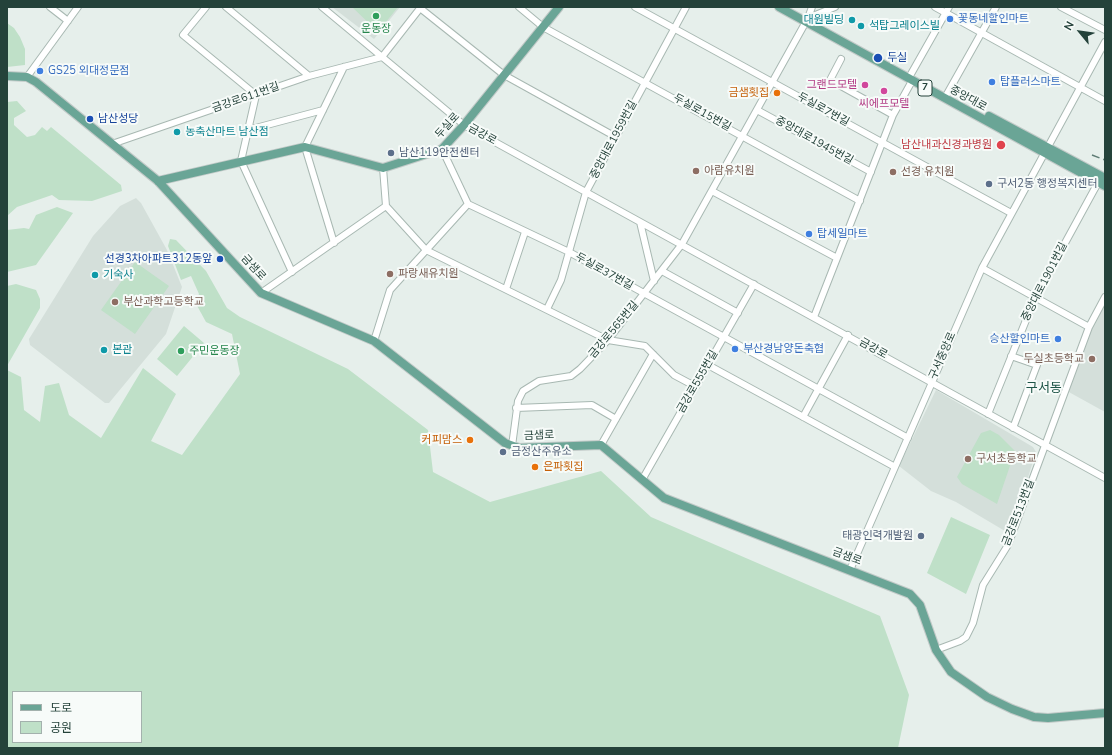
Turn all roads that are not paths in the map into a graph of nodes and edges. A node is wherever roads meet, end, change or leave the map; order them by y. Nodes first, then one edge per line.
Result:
1 (50, 7) edge
2 (78, 7) edge
3 (206, 7) edge
4 (226, 7) edge
5 (322, 7) edge
6 (519, 7) edge
7 (559, 7) edge
8 (635, 7) edge
9 (686, 7) edge
10 (779, 7) edge
11 (789, 7) edge
12 (812, 7) edge
13 (835, 7) edge
14 (935, 7) edge
15 (996, 7) edge
16 (1061, 7) edge
17 (421, 8) edge
18 (947, 10) edge
19 (807, 20) junction
20 (68, 21) junction
21 (543, 27) junction
22 (674, 29) junction
23 (1105, 30) edge
24 (981, 33) junction
25 (1105, 42) edge
26 (382, 57) junction
27 (841, 59) dead end
28 (344, 67) junction
29 (504, 75) junction
30 (7, 76) edge
31 (309, 76) junction
32 (27, 77) junction
33 (912, 78) junction
34 (646, 82) junction
35 (772, 83) junction
36 (1080, 87) junction
37 (947, 94) junction
38 (256, 95) junction
39 (1105, 101) edge
40 (322, 110) junction
41 (757, 110) junction
42 (893, 116) junction
43 (464, 125) junction
44 (248, 130) junction
45 (742, 136) junction
46 (616, 137) junction
47 (882, 143) junction
48 (112, 144) junction
49 (305, 147) junction
50 (442, 149) junction
51 (1046, 150) junction
52 (241, 161) junction
53 (383, 168) junction
54 (871, 172) junction
55 (158, 181) junction
56 (1103, 181) edge
57 (712, 190) junction
58 (586, 192) junction
59 (860, 200) junction
60 (468, 204) junction
61 (386, 206) junction
62 (1011, 213) junction
63 (640, 222) junction
64 (525, 232) junction
65 (334, 243) junction
66 (682, 244) junction
67 (426, 250) junction
68 (569, 252) junction
69 (838, 258) junction
70 (982, 268) junction
71 (662, 271) junction
72 (292, 272) junction
73 (654, 281) junction
74 (754, 284) junction
75 (506, 289) junction
76 (261, 293) junction
77 (644, 294) junction
78 (1105, 297) edge
79 (1035, 298) junction
80 (547, 309) junction
81 (738, 313) junction
82 (814, 317) junction
83 (1089, 327) junction
84 (848, 335) junction
85 (724, 337) junction
86 (608, 340) junction
87 (374, 341) junction
88 (653, 354) junction
89 (1011, 356) junction
90 (708, 365) junction
91 (932, 382) junction
92 (697, 385) junction
93 (819, 388) junction
94 (516, 408) junction
95 (988, 414) junction
96 (803, 417) junction
97 (616, 419) junction
98 (1013, 428) junction
99 (908, 438) junction
100 (601, 445) junction
101 (1044, 445) junction
102 (512, 446) junction
103 (895, 467) junction
104 (1105, 478) edge
105 (642, 480) junction
106 (850, 570) junction
107 (936, 650) junction
108 (1105, 713) edge

1 - 20 street
2 - 20 street
3 - 38 street
4 - 31 street
5 - 26 street, 금강로
6 - 21 street, 두실로15번길
7 - 21 main road, 두실로
8 - 22 street, 두실로7번길
9 - 22 street, 중앙대로1959번길
10 - 19 main road, 중앙대로 / 7
11 - 19 main road, 중앙대로 / 7
12 - 19 street
13 - 19 street
14 - 18 street
15 - 24 street
16 - 23 street
17 - 26 street
17 - 29 street
18 - 24 street
18 - 33 street
19 - 33 main road, 중앙대로 / 7
19 - 35 street
20 - 32 street
21 - 29 main road, 두실로
21 - 34 street, 두실로15번길
22 - 34 street, 중앙대로1959번길
22 - 35 street, 두실로7번길
24 - 36 street
24 - 37 street
25 - 36 street, 구서중앙로
26 - 28 street, 금강로611번길
26 - 43 street, 금강로
27 - 42 street
28 - 31 street, 금강로611번길
28 - 40 street
29 - 43 main road, 두실로
29 - 46 street
30 - 32 main road, 금샘로
31 - 38 street, 금강로611번길
32 - 48 main road, 금샘로
33 - 37 main road, 중앙대로 / 7
33 - 42 street
33 - 51 main road, 중앙대로 / 7
34 - 45 street, 두실로15번길
34 - 46 street, 중앙대로1959번길
35 - 41 street
35 - 47 street, 두실로7번길
36 - 39 street
36 - 51 street, 구서중앙로
37 - 51 main road, 중앙대로 / 7
38 - 44 street
38 - 48 street, 금강로611번길
40 - 44 street
40 - 49 street
41 - 45 street
41 - 54 street, 중앙대로1945번길
42 - 47 street
43 - 50 main road, 두실로
43 - 58 street, 금강로
44 - 52 street
45 - 57 street
45 - 59 street, 두실로15번길
46 - 58 street, 중앙대로1959번길
47 - 54 street
47 - 62 street, 두실로7번길
48 - 55 main road, 금샘로
49 - 52 main road
49 - 53 main road
49 - 65 street
50 - 53 main road, 두실로
50 - 60 street
51 - 56 main road, 중앙대로 / 7
51 - 62 street, 구서중앙로
52 - 55 main road
52 - 72 street
53 - 61 street
54 - 59 street
55 - 76 main road, 금샘로
56 - 79 street, 중앙대로1901번길
57 - 66 street
57 - 69 street
58 - 63 street, 금강로
58 - 68 street, 중앙대로1959번길
59 - 69 street
60 - 64 street, 두실로37번길
60 - 67 street
61 - 65 street
61 - 67 street
62 - 70 street, 구서중앙로
63 - 66 street, 금강로
63 - 73 street
64 - 68 street, 두실로37번길
64 - 75 street
65 - 72 street
66 - 71 street, 금강로565번길
66 - 74 street, 금강로
67 - 75 street
67 - 87 street
68 - 77 street, 두실로37번길
68 - 80 street, 중앙대로1959번길
69 - 82 street
70 - 79 street
70 - 91 street, 구서중앙로
71 - 73 street, 금강로565번길
71 - 81 street
72 - 76 street
73 - 77 street, 금강로565번길
74 - 81 street, 금강로555번길
74 - 82 street, 금강로
75 - 80 street
76 - 87 main road, 금샘로
77 - 85 street, 두실로37번길
77 - 86 street, 금강로565번길
78 - 83 street, 금강로513번길
79 - 83 street
79 - 89 street, 중앙대로1901번길
80 - 86 street
81 - 85 street, 금강로555번길
82 - 84 street, 금강로
83 - 101 street, 금강로513번길
84 - 91 street, 금강로
84 - 93 street
85 - 90 street, 금강로555번길
85 - 93 street, 두실로37번길
86 - 88 street
86 - 94 street, 금강로565번길
87 - 102 main road, 금샘로
88 - 92 street
88 - 97 street
89 - 95 street, 중앙대로1901번길
89 - 98 street
90 - 92 street, 금강로555번길
90 - 96 street
91 - 95 street, 금강로
91 - 99 street, 구서중앙로
92 - 105 street, 금강로555번길
93 - 96 street
93 - 99 street, 두실로37번길
94 - 97 street
94 - 102 street, 금강로565번길
95 - 98 street, 금강로
96 - 103 street
97 - 100 street
98 - 101 street, 금강로
99 - 103 street, 구서중앙로
100 - 102 main road, 금샘로
100 - 105 main road, 금샘로
101 - 104 street, 금강로
101 - 107 street, 금강로513번길
103 - 106 street, 구서중앙로
105 - 106 main road, 금샘로
106 - 107 main road, 금샘로
107 - 108 main road, 금샘로

